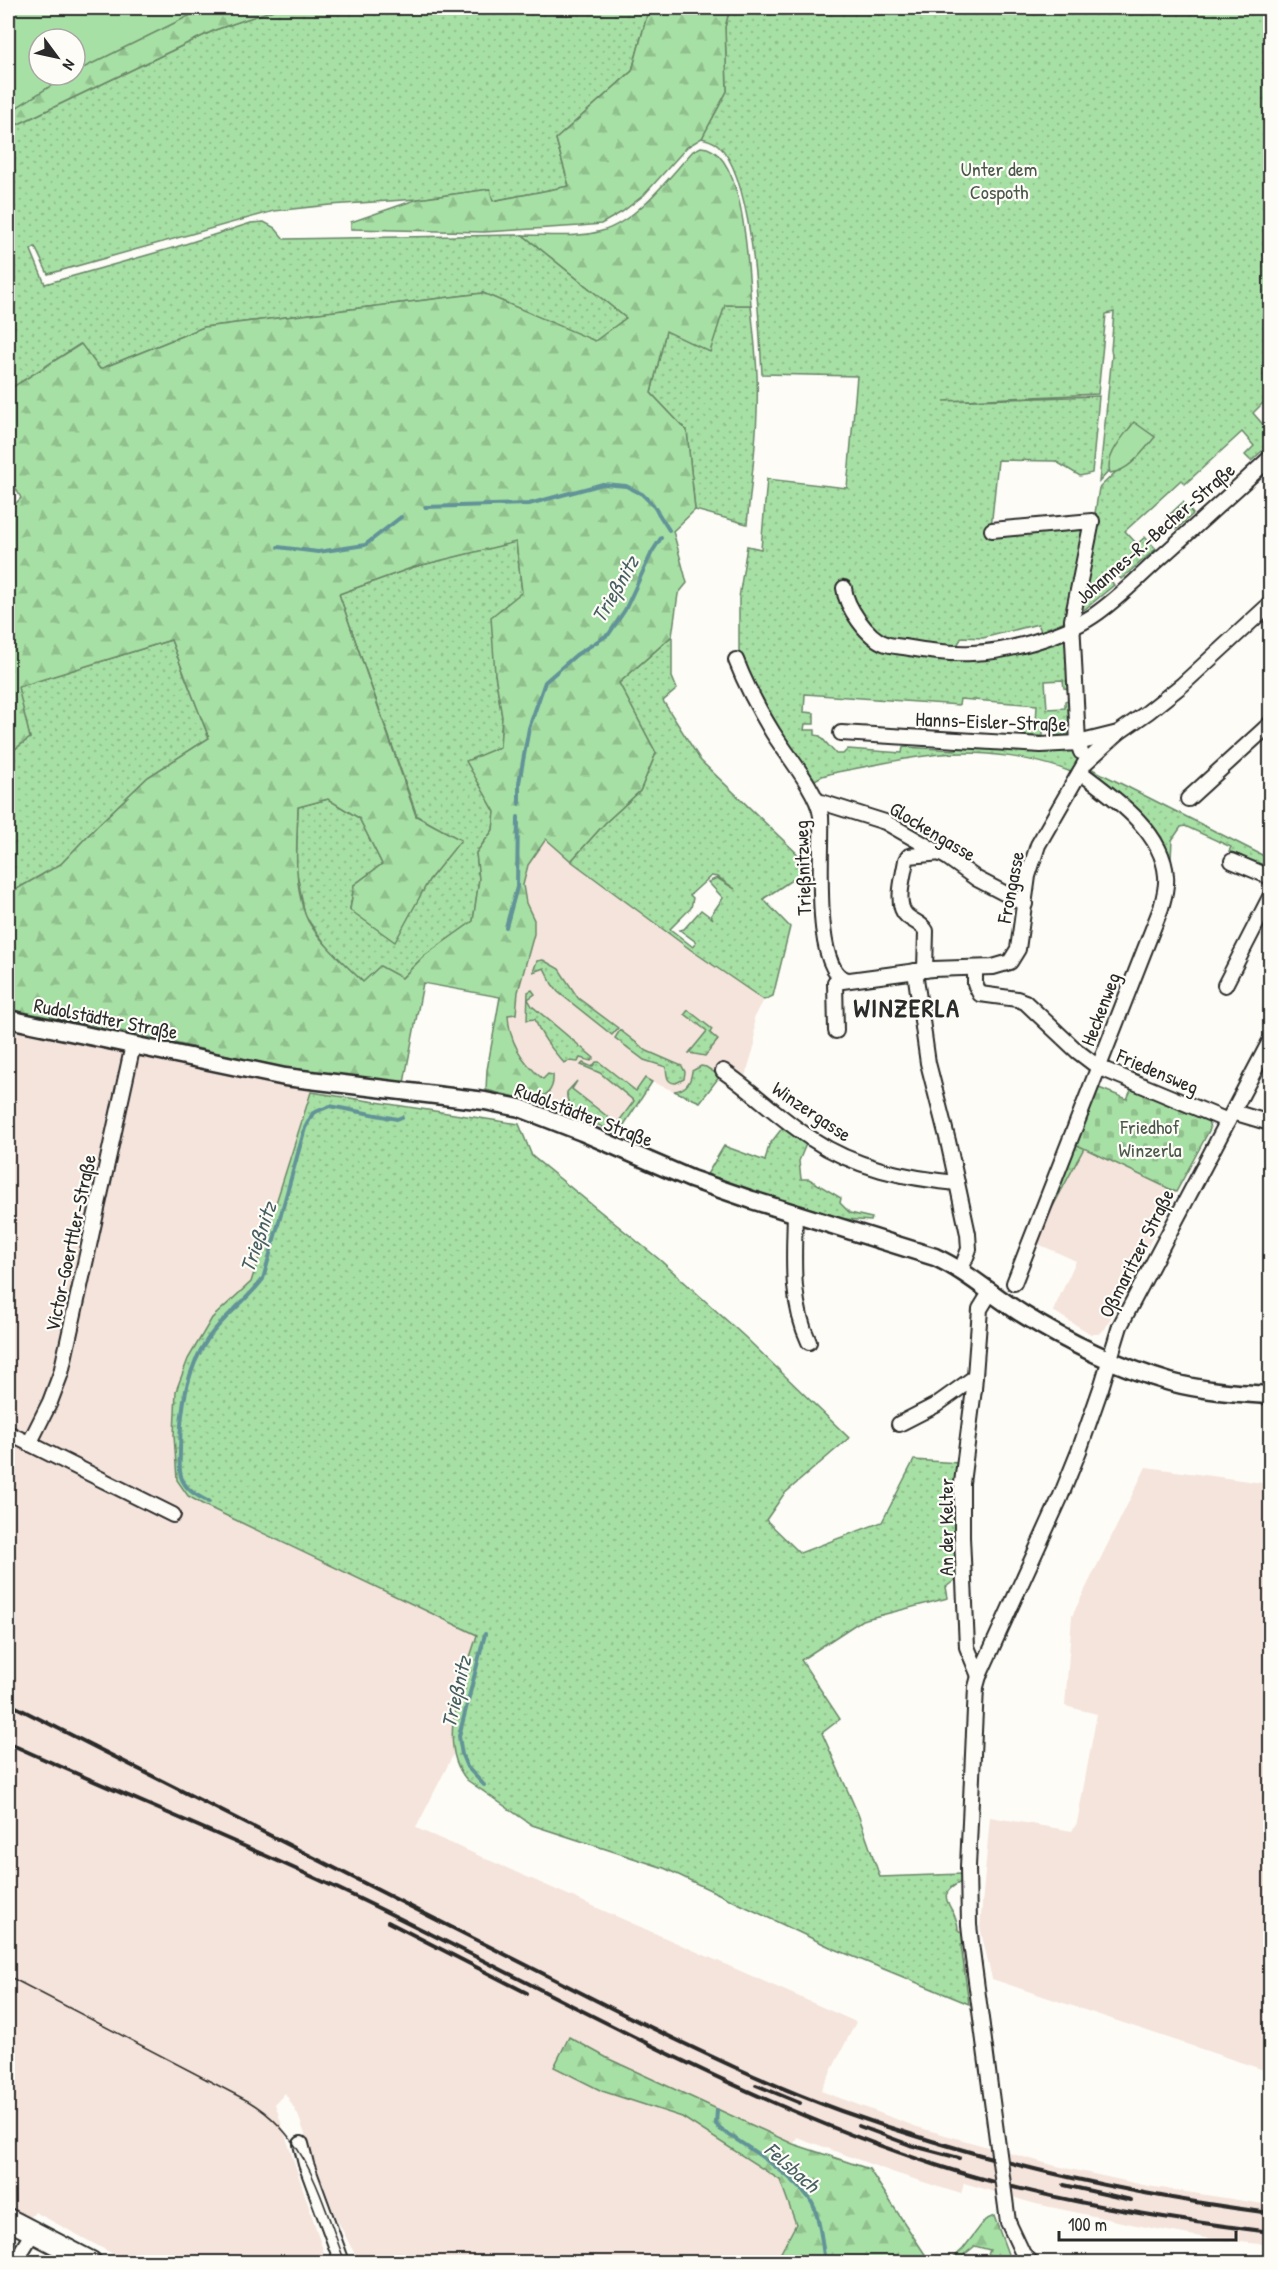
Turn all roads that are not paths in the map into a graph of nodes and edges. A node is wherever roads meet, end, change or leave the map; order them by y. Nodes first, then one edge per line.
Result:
1 (1270, 458) edge
2 (992, 530) dead end
3 (844, 588) dead end
4 (1270, 603) edge
5 (1072, 627) junction
6 (736, 660) dead end
7 (1270, 724) edge
8 (841, 733) dead end
9 (1118, 733) junction
10 (1078, 743) junction
11 (1083, 767) junction
12 (1188, 799) dead end
13 (818, 801) junction
14 (941, 853) junction
15 (1232, 861) dead end
16 (1270, 877) edge
17 (1270, 897) edge
18 (1024, 904) junction
19 (975, 969) junction
20 (920, 971) junction
21 (848, 980) junction
22 (1225, 984) dead end
23 (8, 1019) edge
24 (836, 1031) dead end
25 (1270, 1041) edge
26 (133, 1045) junction
27 (1098, 1067) junction
28 (723, 1071) dead end
29 (1231, 1117) junction
30 (1270, 1123) edge
31 (957, 1183) junction
32 (795, 1213) junction
33 (960, 1270) junction
34 (1014, 1283) dead end
35 (991, 1291) junction
36 (809, 1342) dead end
37 (1110, 1358) junction
38 (975, 1377) junction
39 (1270, 1395) edge
40 (899, 1424) dead end
41 (8, 1433) edge
42 (29, 1444) junction
43 (173, 1515) dead end
44 (979, 1676) junction
45 (301, 2144) dead end
46 (8, 2219) edge
47 (33, 2232) junction
48 (15, 2262) edge
49 (91, 2262) edge
50 (342, 2262) edge
51 (1031, 2262) edge

1 - 5 street, Johannes-R.-Becher-Straße
2 - 5 street
3 - 5 street, Johannes-R.-Becher-Straße
4 - 9 street, Hanns-Eisler-Straße
5 - 10 street
6 - 13 street, Trießnitzweg
7 - 12 street
8 - 10 street, Hanns-Eisler-Straße
9 - 10 street, Hanns-Eisler-Straße
9 - 11 street, Frongasse
10 - 11 street
11 - 18 street, Frongasse
11 - 27 street, Heckenweg
13 - 14 street, Glockengasse
13 - 21 street, Trießnitzweg
14 - 18 street, Glockengasse
14 - 20 street
15 - 16 street
17 - 22 street
18 - 19 street, Frongasse
19 - 20 street, Frongasse
19 - 27 street, Friedensweg
20 - 21 street
20 - 31 street
21 - 24 street
23 - 26 street, Rudolstädter Straße
25 - 29 street, Oßmaritzer Straße
26 - 32 street, Rudolstädter Straße
26 - 42 street, Victor-Goerttler-Straße
27 - 29 street, Friedensweg
27 - 34 street, Heckenweg
28 - 31 street, Winzergasse
29 - 30 street, Friedensweg
29 - 37 street, Oßmaritzer Straße
31 - 33 street
32 - 33 street, Rudolstädter Straße
32 - 36 street
33 - 35 street, Rudolstädter Straße
35 - 37 street, Rudolstädter Straße
35 - 38 street, An der Kelter
37 - 39 street, Rudolstädter Straße
37 - 44 street, Oßmaritzer Straße
38 - 40 street
38 - 44 street, An der Kelter
41 - 42 street
42 - 43 street
44 - 51 street, bridge
45 - 50 street
46 - 47 main road
47 - 48 street
47 - 49 main road

